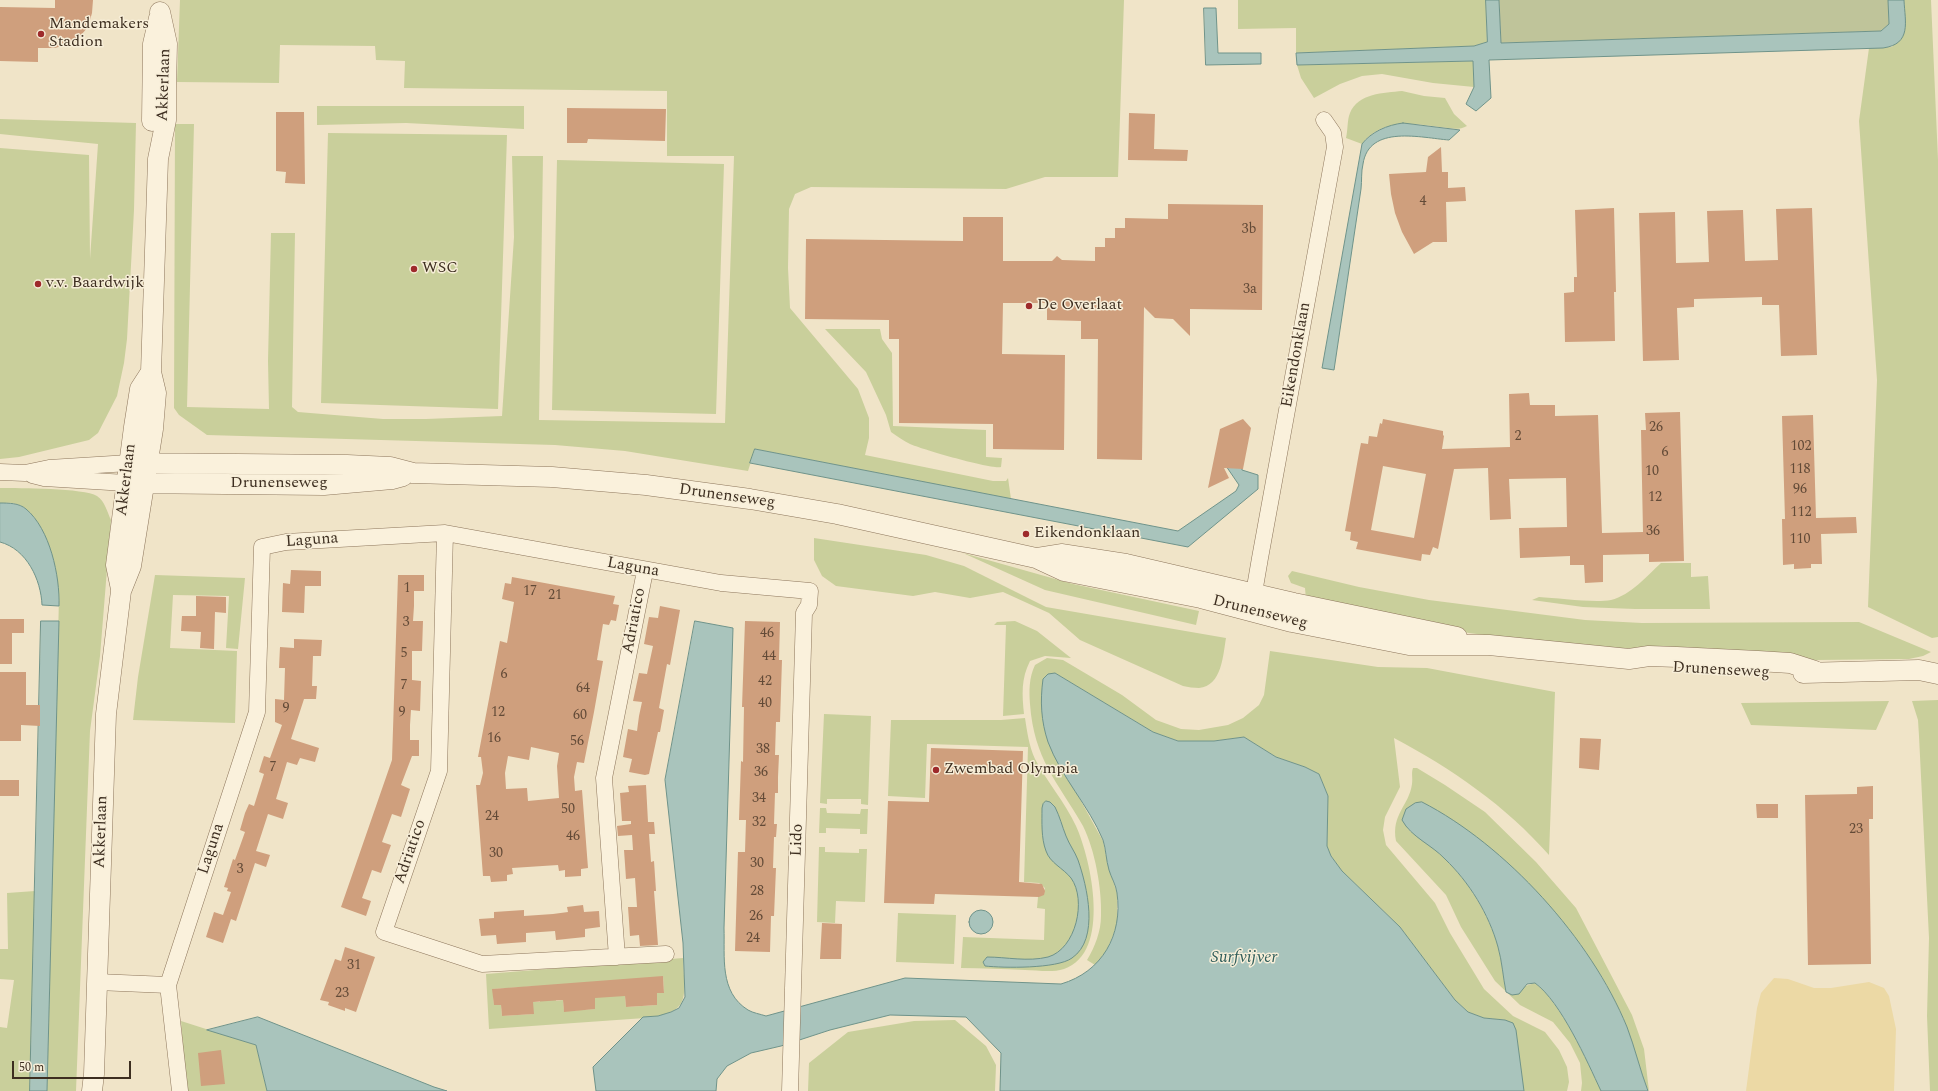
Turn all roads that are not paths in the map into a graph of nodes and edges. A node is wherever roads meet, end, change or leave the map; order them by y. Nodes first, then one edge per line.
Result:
1 (160, 6) edge
2 (1324, 120) dead end
3 (138, 463) junction
4 (0, 472) edge
5 (25, 473) junction
6 (413, 473) junction
7 (135, 483) junction
8 (445, 533) junction
9 (1036, 558) junction
10 (644, 571) junction
11 (810, 591) joint
12 (1254, 593) junction
13 (1247, 611) junction
14 (1489, 645) junction
15 (1938, 663) edge
16 (1919, 670) junction
17 (1938, 674) edge
18 (666, 954) dead end
19 (617, 957) junction
20 (97, 982) junction
21 (168, 985) junction
22 (95, 1085) edge
23 (180, 1091) edge
24 (790, 1091) edge

1 - 3 street, Akkerlaan
2 - 12 street, Eikendonklaan
3 - 5 street
3 - 6 street, Drunenseweg
3 - 7 street, Akkerlaan
4 - 5 street
5 - 7 street
6 - 7 street, Drunenseweg
6 - 9 street, Drunenseweg
7 - 20 street, Akkerlaan
8 - 10 street, Laguna
8 - 19 street, Adriatico
8 - 21 street, Laguna
9 - 12 street, Drunenseweg
9 - 13 street, Drunenseweg
10 - 11 street, Laguna
10 - 19 street, Adriatico
11 - 24 street, Lido
12 - 13 street
12 - 14 street, Drunenseweg
13 - 14 street, Drunenseweg
14 - 16 street, Drunenseweg
15 - 16 street, Drunenseweg
16 - 17 street, Drunenseweg
18 - 19 street, Adriatico
20 - 21 street
20 - 22 street, Akkerlaan
21 - 23 street, Laguna

